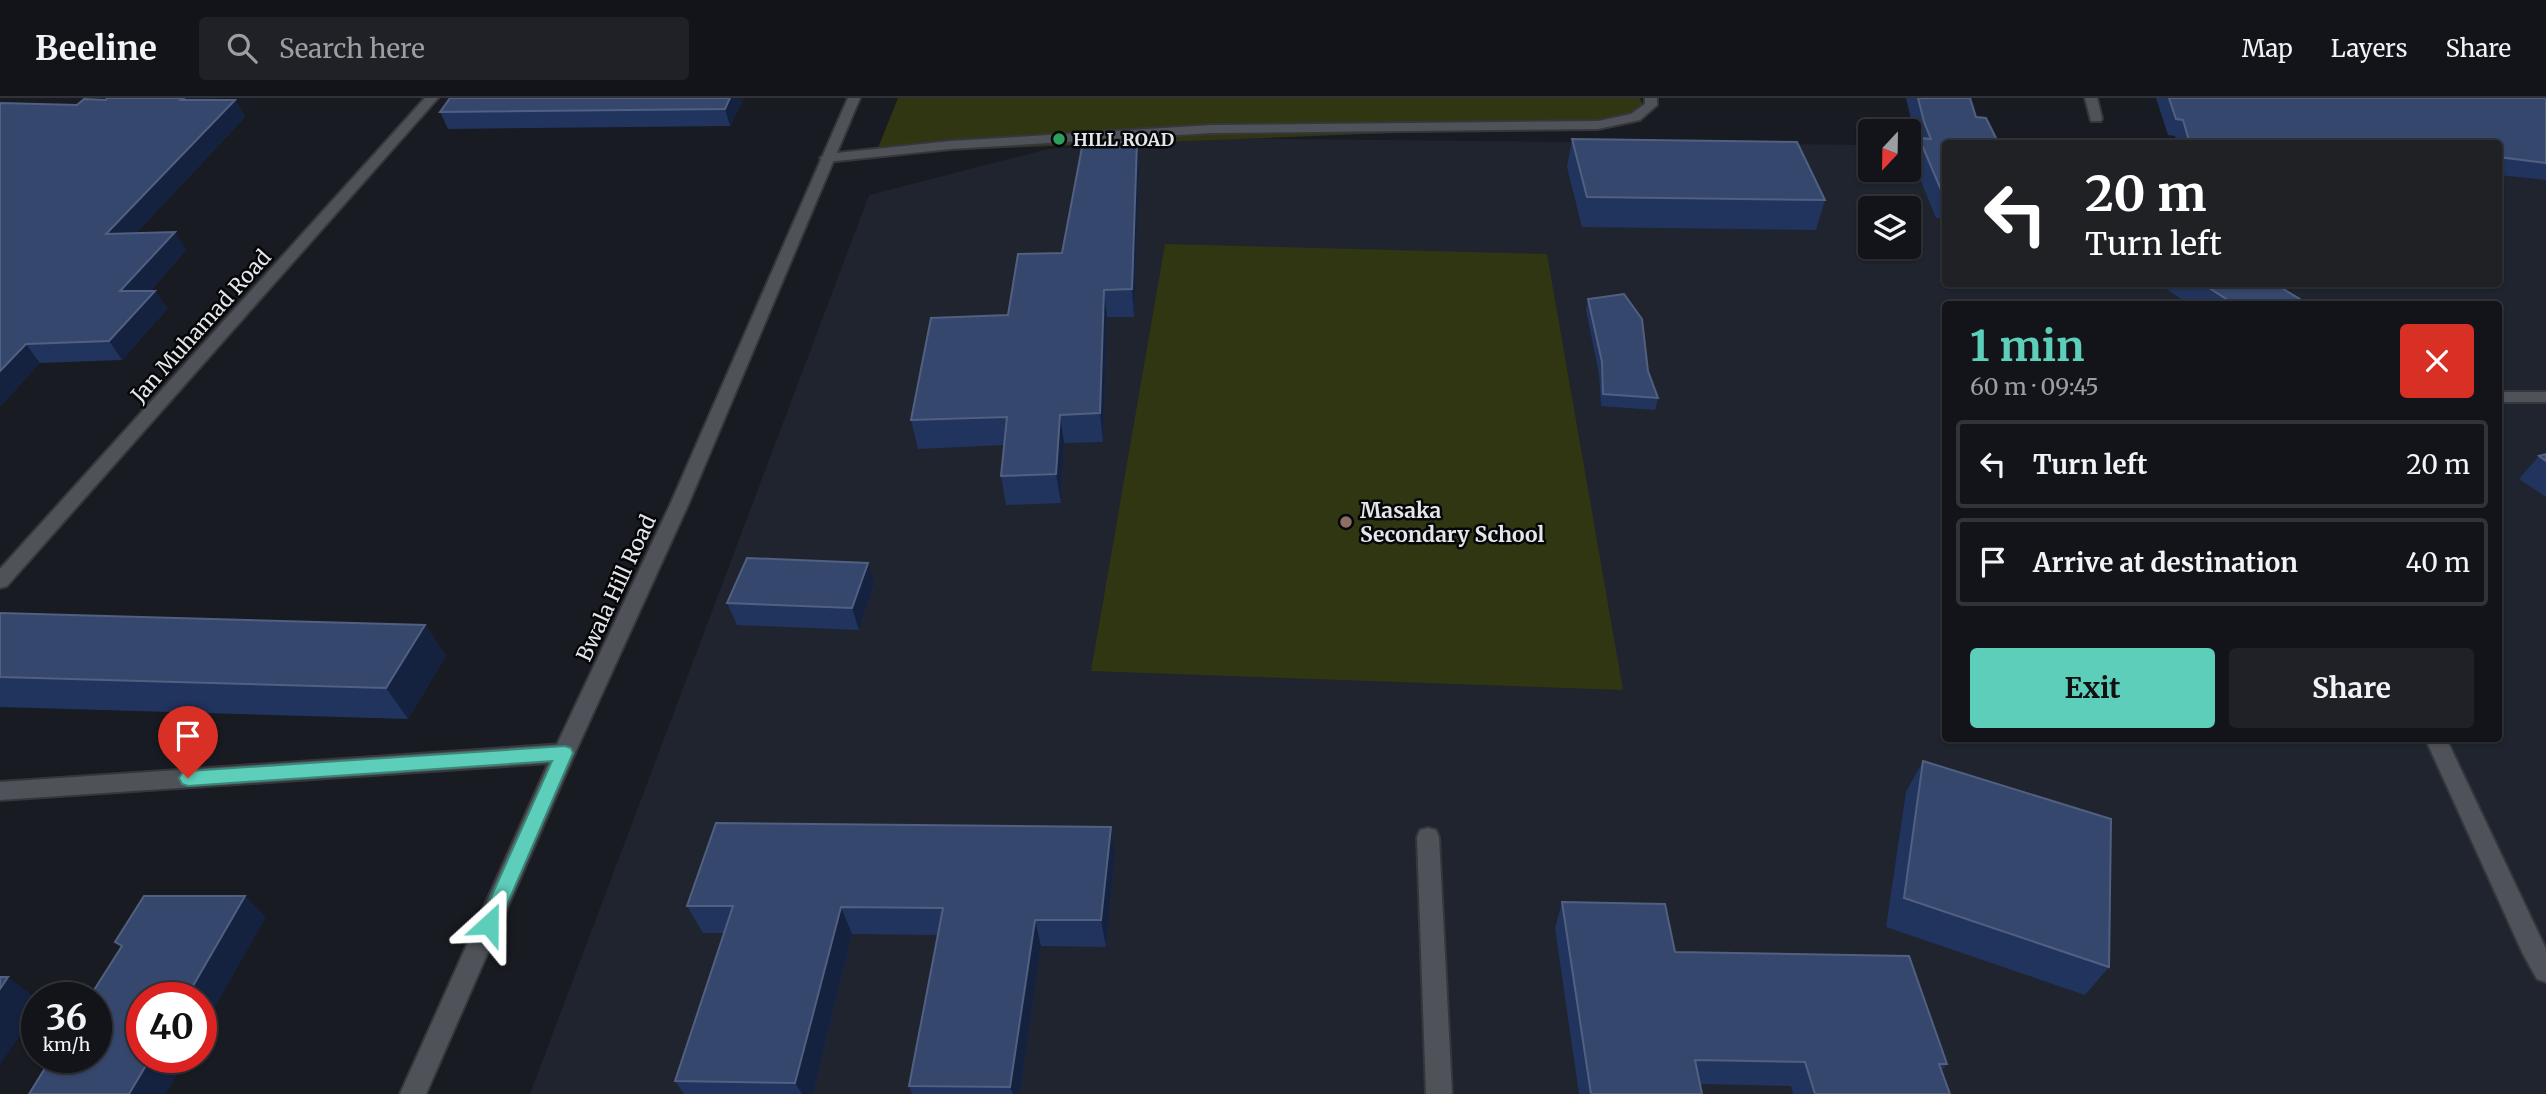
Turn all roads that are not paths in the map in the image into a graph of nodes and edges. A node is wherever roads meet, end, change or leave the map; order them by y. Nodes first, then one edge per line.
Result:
1 (432, 98) edge
2 (854, 98) edge
3 (1651, 98) edge
4 (2091, 98) edge
5 (2096, 118) dead end
6 (827, 158) junction
7 (2502, 397) edge
8 (2546, 397) edge
9 (0, 580) edge
10 (2437, 742) edge
11 (565, 753) junction
12 (0, 791) edge
13 (1428, 837) dead end
14 (2546, 971) edge
15 (413, 1094) edge
16 (1439, 1094) edge

1 - 9 street, Jan Muhamad Road
2 - 6 street, Bwala Hill Road
3 - 6 street
4 - 5 street
6 - 11 street, Bwala Hill Road
7 - 8 street
10 - 14 street
11 - 12 street
11 - 15 street, Bwala Hill Road
13 - 16 street

